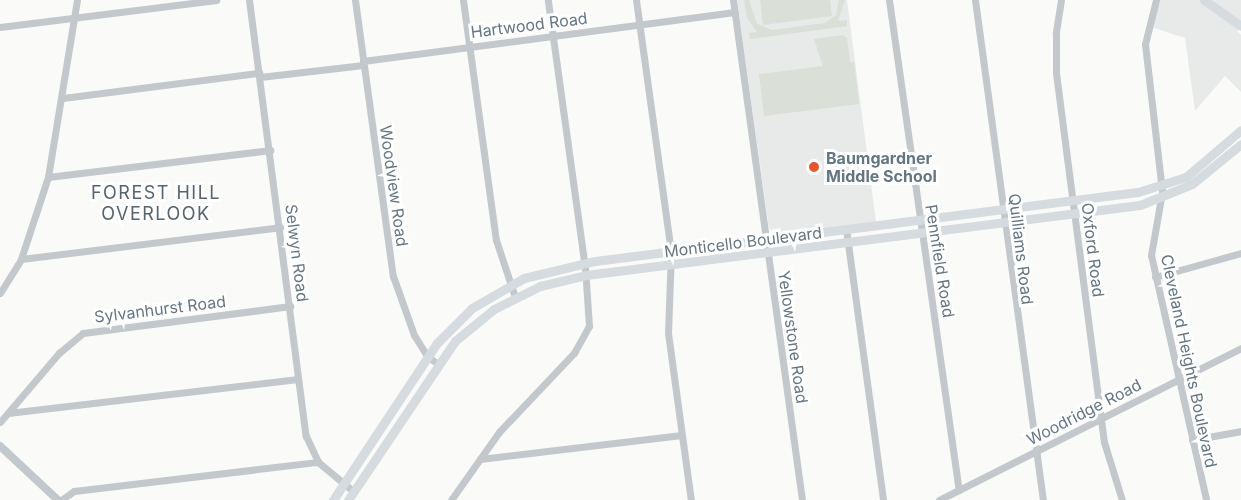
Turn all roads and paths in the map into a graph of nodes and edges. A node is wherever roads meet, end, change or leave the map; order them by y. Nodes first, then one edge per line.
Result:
1 (77, 0) edge
2 (216, 0) edge
3 (249, 0) edge
4 (355, 0) edge
5 (463, 0) edge
6 (548, 0) edge
7 (636, 0) edge
8 (733, 0) edge
9 (889, 0) edge
10 (975, 0) edge
11 (1061, 0) edge
12 (1156, 0) edge
13 (1204, 0) edge
14 (161, 3) edge
15 (735, 12) junction
16 (74, 17) junction
17 (640, 24) junction
18 (1241, 26) edge
19 (0, 27) edge
20 (553, 35) junction
21 (470, 46) junction
22 (363, 63) junction
23 (259, 75) junction
24 (63, 98) junction
25 (1241, 130) edge
26 (1241, 144) edge
27 (270, 150) junction
28 (48, 177) junction
29 (1162, 192) junction
30 (1073, 200) junction
31 (1002, 209) junction
32 (1075, 213) junction
33 (919, 220) junction
34 (1004, 222) junction
35 (280, 227) junction
36 (846, 229) junction
37 (924, 232) junction
38 (766, 239) junction
39 (848, 242) junction
40 (768, 252) junction
41 (1241, 253) edge
42 (671, 257) junction
43 (21, 259) junction
44 (585, 268) junction
45 (1155, 277) junction
46 (509, 286) junction
47 (0, 293) edge
48 (515, 297) junction
49 (290, 306) junction
50 (1241, 348) edge
51 (427, 356) junction
52 (438, 364) junction
53 (298, 379) junction
54 (1179, 379) junction
55 (8, 413) junction
56 (1101, 418) junction
57 (0, 422) edge
58 (1241, 431) edge
59 (682, 435) junction
60 (1192, 440) junction
61 (0, 446) edge
62 (1034, 453) junction
63 (480, 459) junction
64 (318, 462) junction
65 (342, 483) junction
66 (959, 490) junction
67 (353, 491) junction
68 (60, 500) edge
69 (333, 500) edge
70 (348, 500) edge
71 (451, 500) edge
72 (691, 500) edge
73 (802, 500) edge
74 (883, 500) edge
75 (939, 500) edge
76 (1043, 500) edge
77 (1122, 500) edge
78 (1206, 500) edge

1 - 16 street
2 - 14 street
3 - 23 street, Selwyn Road
4 - 22 street, Woodview Road
5 - 21 street
6 - 20 street
7 - 17 street
8 - 15 street, Yellowstone Road
9 - 33 street, Pennfield Road
10 - 31 street, Quilliams Road
11 - 30 street, Oxford Road
12 - 29 street, Cleveland Heights Boulevard
13 - 18 main road
14 - 16 street
15 - 17 street, Hartwood Road
15 - 38 street, Yellowstone Road
16 - 19 street
16 - 24 street
17 - 20 street, Hartwood Road
17 - 42 street
20 - 21 street, Hartwood Road
20 - 44 street
21 - 22 street, Hartwood Road
21 - 46 street
22 - 23 street, Hartwood Road
22 - 51 street, Woodview Road
23 - 24 street, Hartwood Road
23 - 27 street, Selwyn Road
24 - 28 street
25 - 29 main road, Monticello Boulevard
26 - 29 main road, Monticello Boulevard
27 - 28 street
27 - 35 street, Selwyn Road
28 - 43 street
29 - 30 main road, Monticello Boulevard
29 - 32 main road, Monticello Boulevard
29 - 45 street, Cleveland Heights Boulevard
30 - 31 main road, Monticello Boulevard
30 - 32 street, Oxford Road
31 - 33 main road, Monticello Boulevard
31 - 34 street, Quilliams Road
32 - 34 main road, Monticello Boulevard
32 - 56 street, Oxford Road
33 - 36 main road, Monticello Boulevard
33 - 37 street, Pennfield Road
34 - 37 main road, Monticello Boulevard
34 - 62 street, Quilliams Road
35 - 43 street
35 - 49 street, Selwyn Road
36 - 38 main road, Monticello Boulevard
36 - 39 street
37 - 39 main road, Monticello Boulevard
37 - 66 street, Pennfield Road
38 - 40 street, Yellowstone Road
38 - 42 main road, Monticello Boulevard
39 - 40 main road, Monticello Boulevard
39 - 74 street
40 - 42 main road, Monticello Boulevard
40 - 73 street, Yellowstone Road
41 - 45 street
42 - 44 main road, Monticello Boulevard
42 - 59 street
43 - 47 street
44 - 46 main road, Monticello Boulevard
44 - 48 main road, Monticello Boulevard
44 - 63 street
45 - 54 street, Cleveland Heights Boulevard
46 - 48 street
46 - 51 main road, Monticello Boulevard
48 - 52 main road, Monticello Boulevard
49 - 53 street, Selwyn Road
49 - 55 street, Sylvanhurst Road
50 - 54 street, Woodridge Road
51 - 52 street, Woodview Road
51 - 65 main road, Monticello Boulevard
52 - 67 main road, Monticello Boulevard
53 - 55 street
53 - 64 street, Selwyn Road
54 - 56 street, Woodridge Road
54 - 60 street, Cleveland Heights Boulevard
55 - 57 street, Sylvanhurst Road
56 - 62 street, Woodridge Road
56 - 77 street, Oxford Road
58 - 60 street
59 - 63 street
59 - 72 street
60 - 78 street, Cleveland Heights Boulevard
61 - 68 street
62 - 66 street, Woodridge Road
62 - 76 street, Quilliams Road
63 - 71 street
64 - 65 street, Selwyn Road
64 - 68 street
65 - 67 street, Selwyn Road
65 - 69 main road, Monticello Boulevard
66 - 75 street, Woodridge Road
67 - 70 main road, Monticello Boulevard

